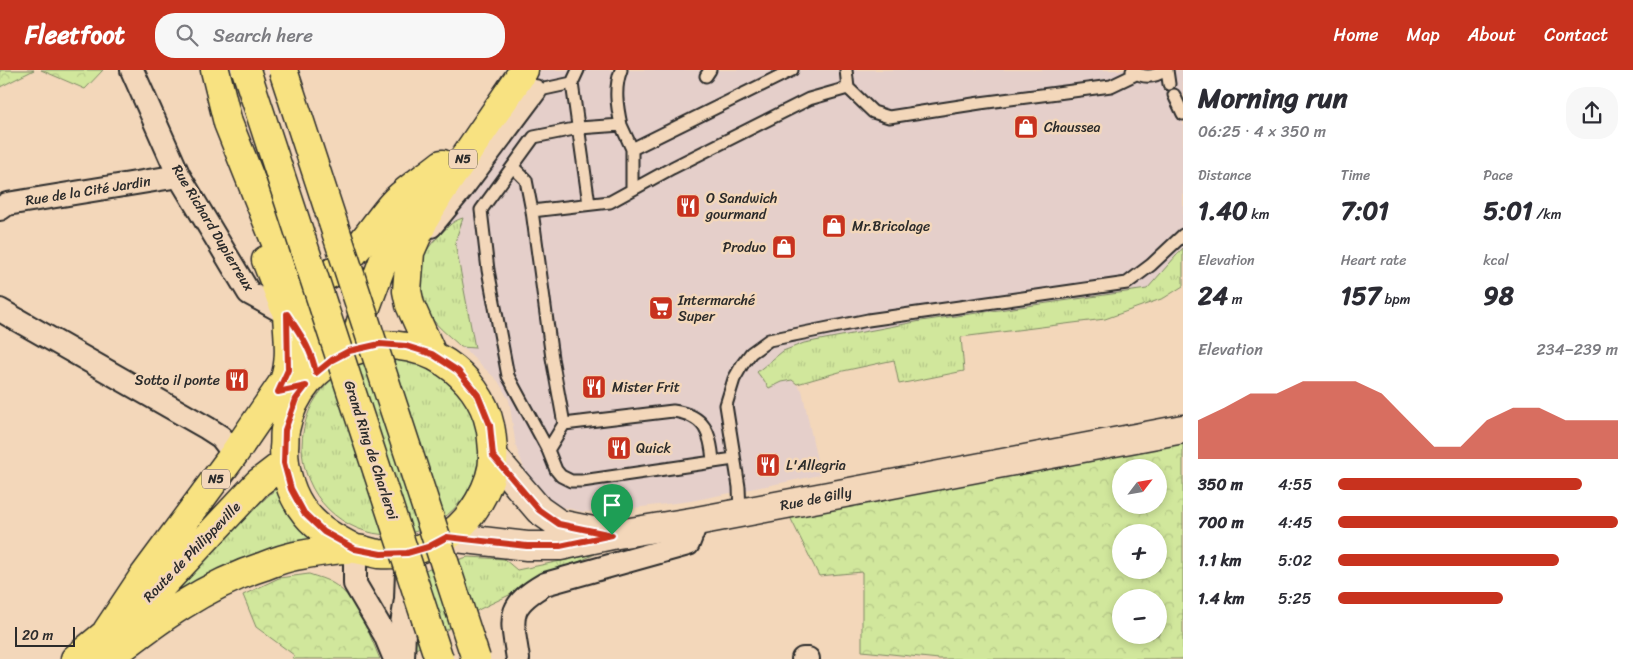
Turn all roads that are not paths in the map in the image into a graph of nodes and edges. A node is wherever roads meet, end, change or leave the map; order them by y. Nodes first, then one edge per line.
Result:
1 (132, 70) edge
2 (201, 70) edge
3 (215, 70) edge
4 (246, 70) edge
5 (283, 70) edge
6 (507, 70) edge
7 (578, 70) edge
8 (620, 70) edge
9 (792, 70) edge
10 (846, 70) edge
11 (1166, 70) edge
12 (1133, 72) edge
13 (529, 81) edge
14 (572, 83) junction
15 (1169, 84) dead end
16 (848, 88) junction
17 (1174, 95) dead end
18 (1183, 114) edge
19 (621, 124) junction
20 (579, 128) junction
21 (632, 149) junction
22 (442, 164) junction
23 (513, 167) junction
24 (179, 176) junction
25 (632, 190) junction
26 (589, 204) junction
27 (0, 209) edge
28 (532, 211) junction
29 (1183, 235) edge
30 (288, 273) junction
31 (0, 310) edge
32 (287, 314) junction
33 (352, 350) junction
34 (432, 354) junction
35 (311, 379) junction
36 (278, 392) junction
37 (564, 424) junction
38 (1183, 429) edge
39 (548, 450) junction
40 (234, 454) junction
41 (493, 456) junction
42 (734, 459) junction
43 (713, 462) junction
44 (284, 463) junction
45 (740, 513) junction
46 (697, 521) junction
47 (612, 535) junction
48 (447, 537) junction
49 (355, 549) junction
50 (407, 553) junction
51 (107, 631) junction
52 (75, 659) edge
53 (108, 659) edge
54 (395, 659) edge
55 (403, 659) edge
56 (439, 659) edge
57 (476, 659) edge
58 (518, 659) edge
59 (803, 659) edge
60 (808, 659) edge

1 - 24 street, Rue Richard Dupierreux
2 - 32 main road
3 - 30 main road
4 - 56 main road, Grand Ring de Charleroi, bridge
5 - 57 main road, bridge
6 - 22 main road, N5
7 - 14 lane
8 - 19 lane
9 - 21 lane
10 - 16 lane
11 - 12 lane
11 - 15 lane
12 - 16 lane
13 - 14 lane
13 - 34 main road, N5
14 - 20 lane
16 - 25 lane
17 - 18 lane
19 - 20 lane
19 - 21 lane
20 - 23 lane
20 - 26 lane
21 - 25 lane
22 - 30 main road
22 - 33 main road, N5
23 - 28 lane
23 - 39 lane
24 - 27 street, Rue de la Cité Jardin
24 - 32 street, Rue Richard Dupierreux
25 - 26 lane
26 - 28 lane
28 - 37 lane
29 - 42 lane
30 - 33 main road
31 - 40 street
32 - 35 main road
32 - 36 main road, N5
33 - 34 main road, Route de Philippeville
33 - 35 main road, Route de Philippeville
34 - 41 main road, Route de Philippeville
35 - 36 main road
35 - 44 main road, Route de Philippeville
36 - 40 main road, N5
37 - 39 lane
37 - 43 lane
38 - 45 main road, Rue de Gilly
39 - 43 lane
40 - 51 main road, N5
41 - 47 main road
41 - 48 main road, Route de Philippeville
42 - 43 lane
42 - 45 lane
44 - 49 main road, Route de Philippeville
44 - 51 main road, Route de Philippeville / N5
45 - 46 main road, Rue de Gilly
46 - 47 main road, Rue de Gilly
46 - 58 street
47 - 48 main road, Rue de Gilly
48 - 50 main road, Route de Philippeville
49 - 50 main road, Route de Philippeville
49 - 53 main road, Route de Philippeville
49 - 54 street
50 - 55 street
51 - 52 main road, Route de Philippeville / N5
59 - 60 street

